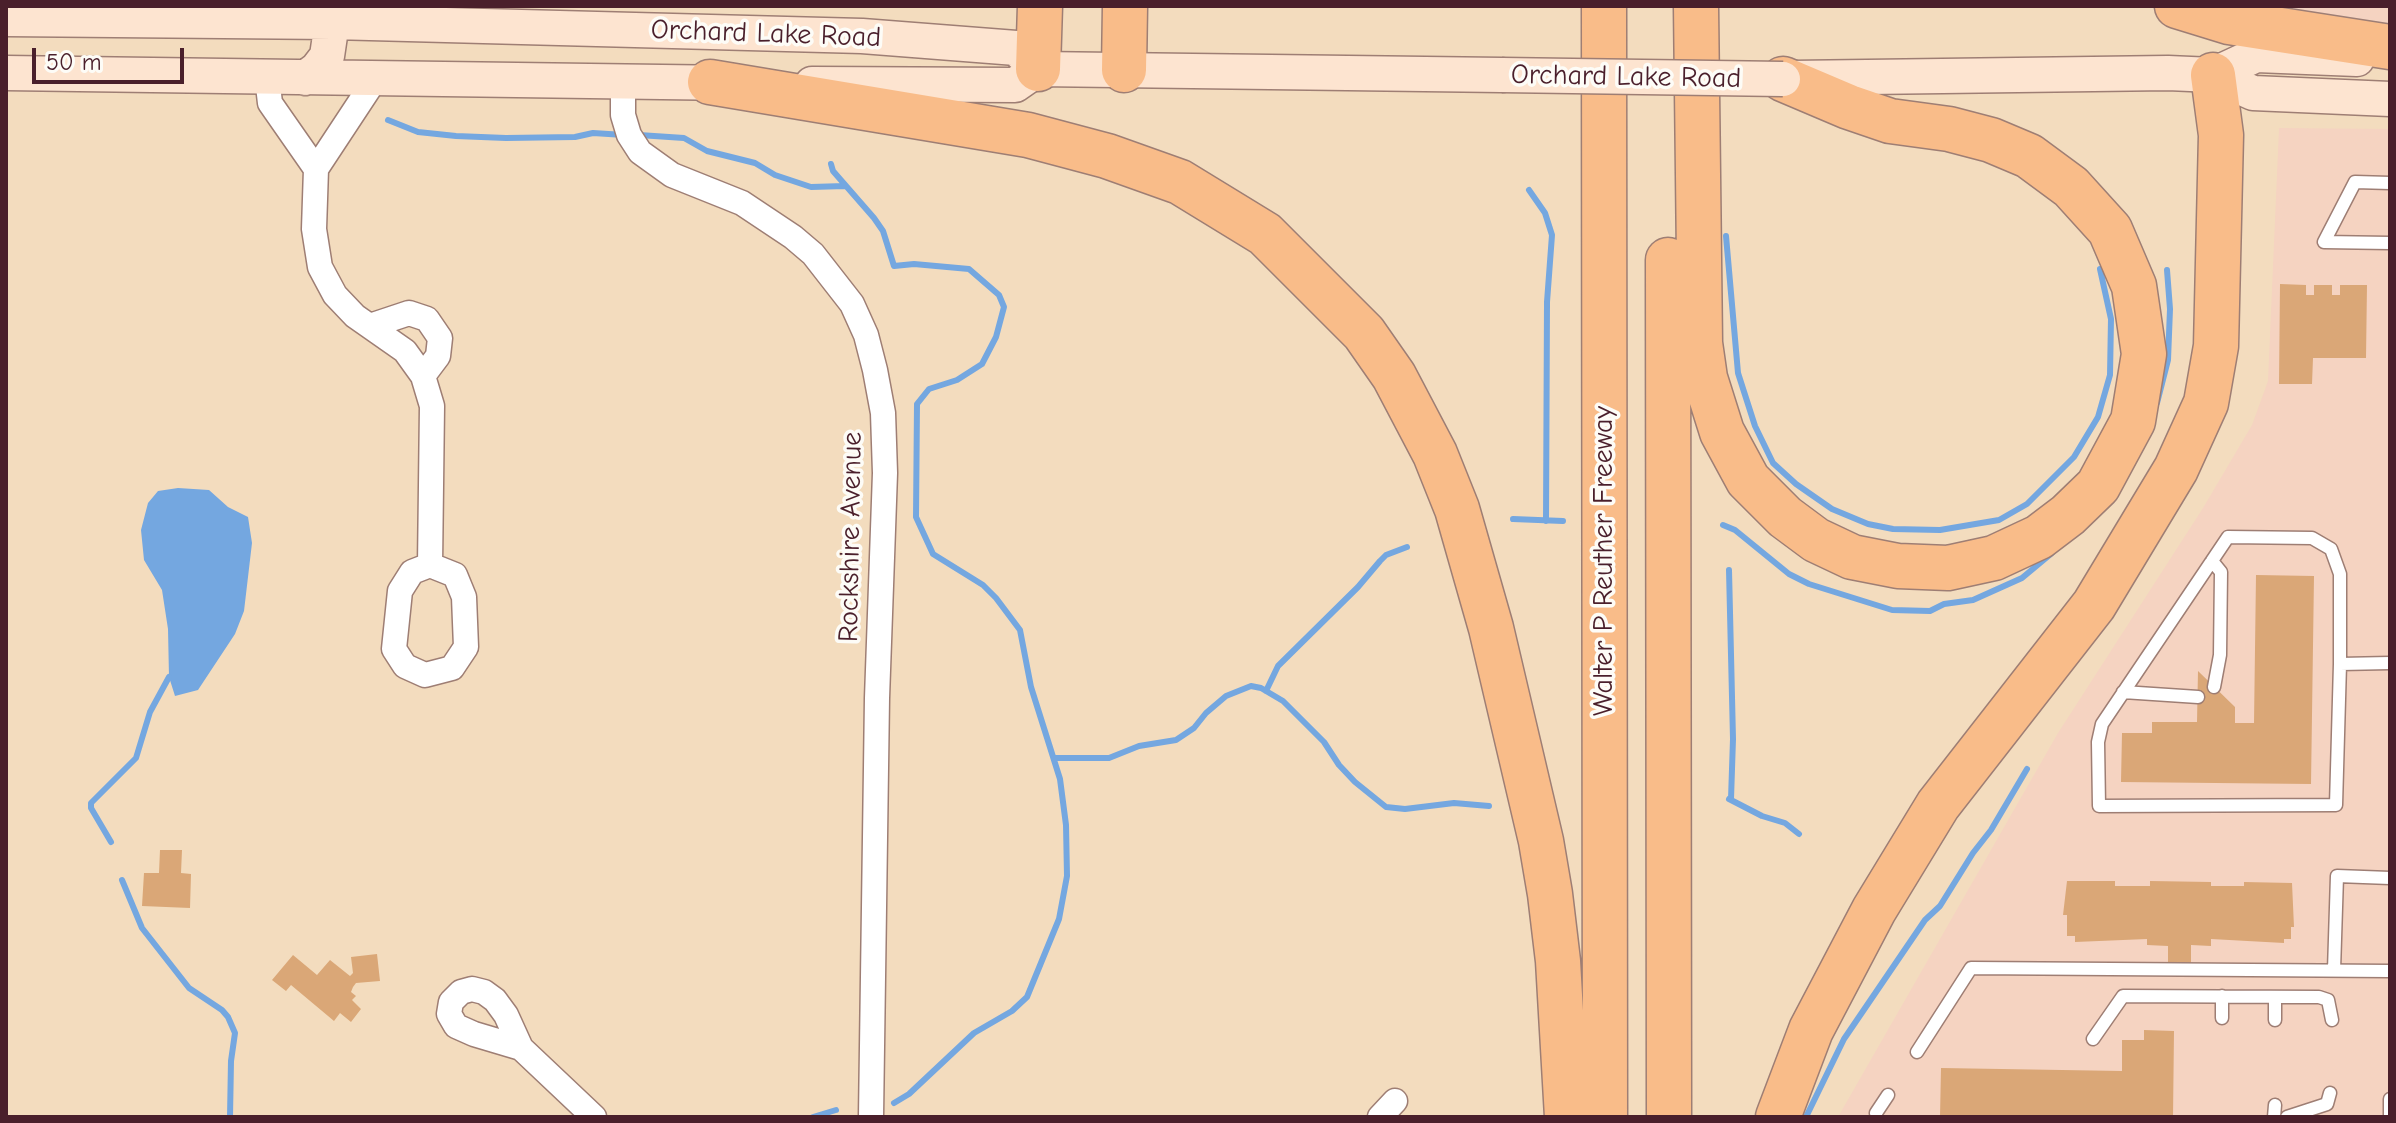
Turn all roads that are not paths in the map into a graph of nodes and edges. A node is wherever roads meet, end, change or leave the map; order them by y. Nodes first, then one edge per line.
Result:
1 (1040, 6) edge
2 (1125, 6) edge
3 (1575, 6) edge
4 (1604, 6) edge
5 (1668, 6) edge
6 (1696, 6) edge
7 (2177, 6) edge
8 (24, 15) edge
9 (332, 22) junction
10 (679, 31) junction
11 (2390, 47) edge
12 (2390, 59) edge
13 (1038, 69) junction
14 (1124, 70) junction
15 (6, 73) edge
16 (2213, 75) junction
17 (267, 77) junction
18 (305, 78) junction
19 (376, 78) junction
20 (1783, 79) junction
21 (623, 81) junction
22 (694, 82) junction
23 (2390, 99) edge
24 (316, 169) junction
25 (2390, 183) edge
26 (2390, 243) edge
27 (370, 326) junction
28 (423, 376) junction
29 (2212, 561) junction
30 (430, 565) dead end
31 (2390, 663) edge
32 (2340, 664) junction
33 (2214, 687) dead end
34 (2123, 692) junction
35 (2198, 697) dead end
36 (2390, 878) edge
37 (1605, 884) junction
38 (2334, 970) junction
39 (2390, 971) edge
40 (2222, 996) junction
41 (2275, 997) junction
42 (2222, 1018) dead end
43 (2275, 1020) dead end
44 (2332, 1020) dead end
45 (1927, 1037) junction
46 (1944, 1037) dead end
47 (2093, 1039) dead end
48 (521, 1048) dead end
49 (1917, 1052) dead end
50 (2330, 1093) dead end
51 (1888, 1095) dead end
52 (2390, 1099) edge
53 (1876, 1113) dead end
54 (594, 1117) edge
55 (871, 1117) edge
56 (1567, 1117) edge
57 (1605, 1117) edge
58 (1669, 1117) edge
59 (1778, 1117) edge
60 (2287, 1117) edge
61 (2390, 1117) edge

1 - 13 highway
2 - 14 highway
3 - 37 highway
4 - 37 highway, Walter P Reuther Freeway
5 - 58 highway
6 - 20 highway
7 - 11 highway
8 - 9 main road, Orchard Lake Road
9 - 10 main road, Orchard Lake Road
9 - 18 main road
10 - 13 main road, Orchard Lake Road
10 - 22 main road
12 - 16 main road, Orchard Lake Road
13 - 14 main road, Orchard Lake Road
13 - 22 main road, Orchard Lake Road
14 - 20 main road, Orchard Lake Road, bridge
15 - 17 main road, Orchard Lake Road
16 - 20 main road, Orchard Lake Road
16 - 23 main road, Orchard Lake Road
16 - 59 highway
17 - 18 main road, Orchard Lake Road
17 - 24 street
18 - 19 main road, Orchard Lake Road
19 - 21 main road, Orchard Lake Road
19 - 24 street
21 - 22 main road, Orchard Lake Road
21 - 55 street, Rockshire Avenue
22 - 56 highway
24 - 27 street
25 - 26 lane
27 - 28 street
27 - 28 street
28 - 30 street
29 - 32 lane
29 - 33 lane
29 - 34 lane
31 - 32 lane
32 - 34 lane
34 - 35 lane
36 - 38 lane
37 - 57 highway, Walter P Reuther Freeway
38 - 39 lane
38 - 45 lane
40 - 41 lane
40 - 42 lane
40 - 47 lane
41 - 43 lane
41 - 44 lane
45 - 46 lane
45 - 49 lane
48 - 54 street
50 - 60 lane
51 - 53 lane
52 - 61 lane

